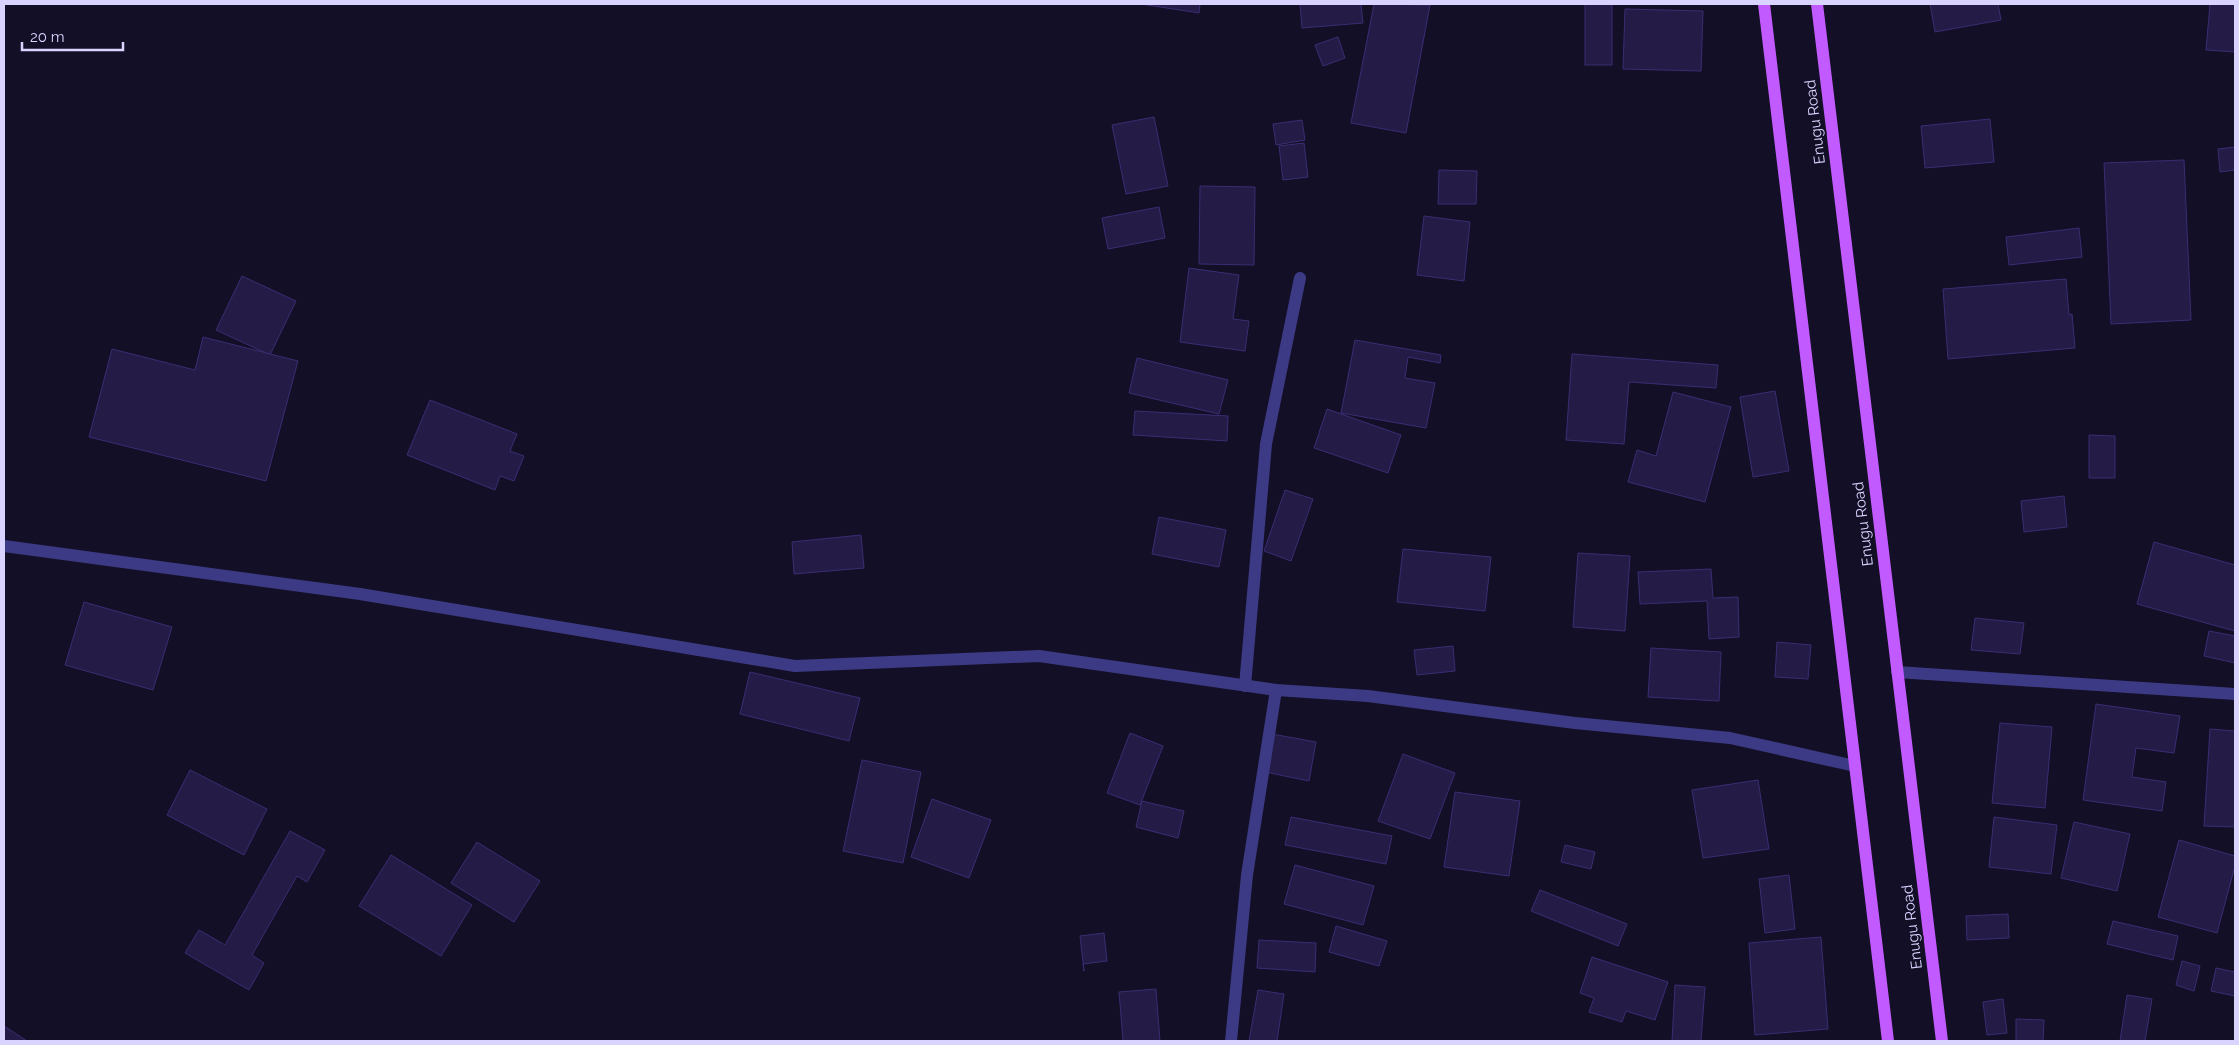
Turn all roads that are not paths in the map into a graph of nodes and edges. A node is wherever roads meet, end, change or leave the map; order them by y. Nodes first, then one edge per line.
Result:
1 (1764, 4) edge
2 (1817, 4) edge
3 (1300, 278) dead end
4 (4, 546) edge
5 (1897, 672) junction
6 (1245, 686) junction
7 (1276, 690) junction
8 (2235, 694) edge
9 (1855, 766) junction
10 (1231, 1041) edge
11 (1888, 1041) edge
12 (1942, 1041) edge

1 - 9 main road
2 - 5 main road, Enugu Road
3 - 6 street
4 - 6 street
5 - 8 street
5 - 12 main road, Enugu Road
6 - 7 street
7 - 9 street
7 - 10 street
9 - 11 main road

